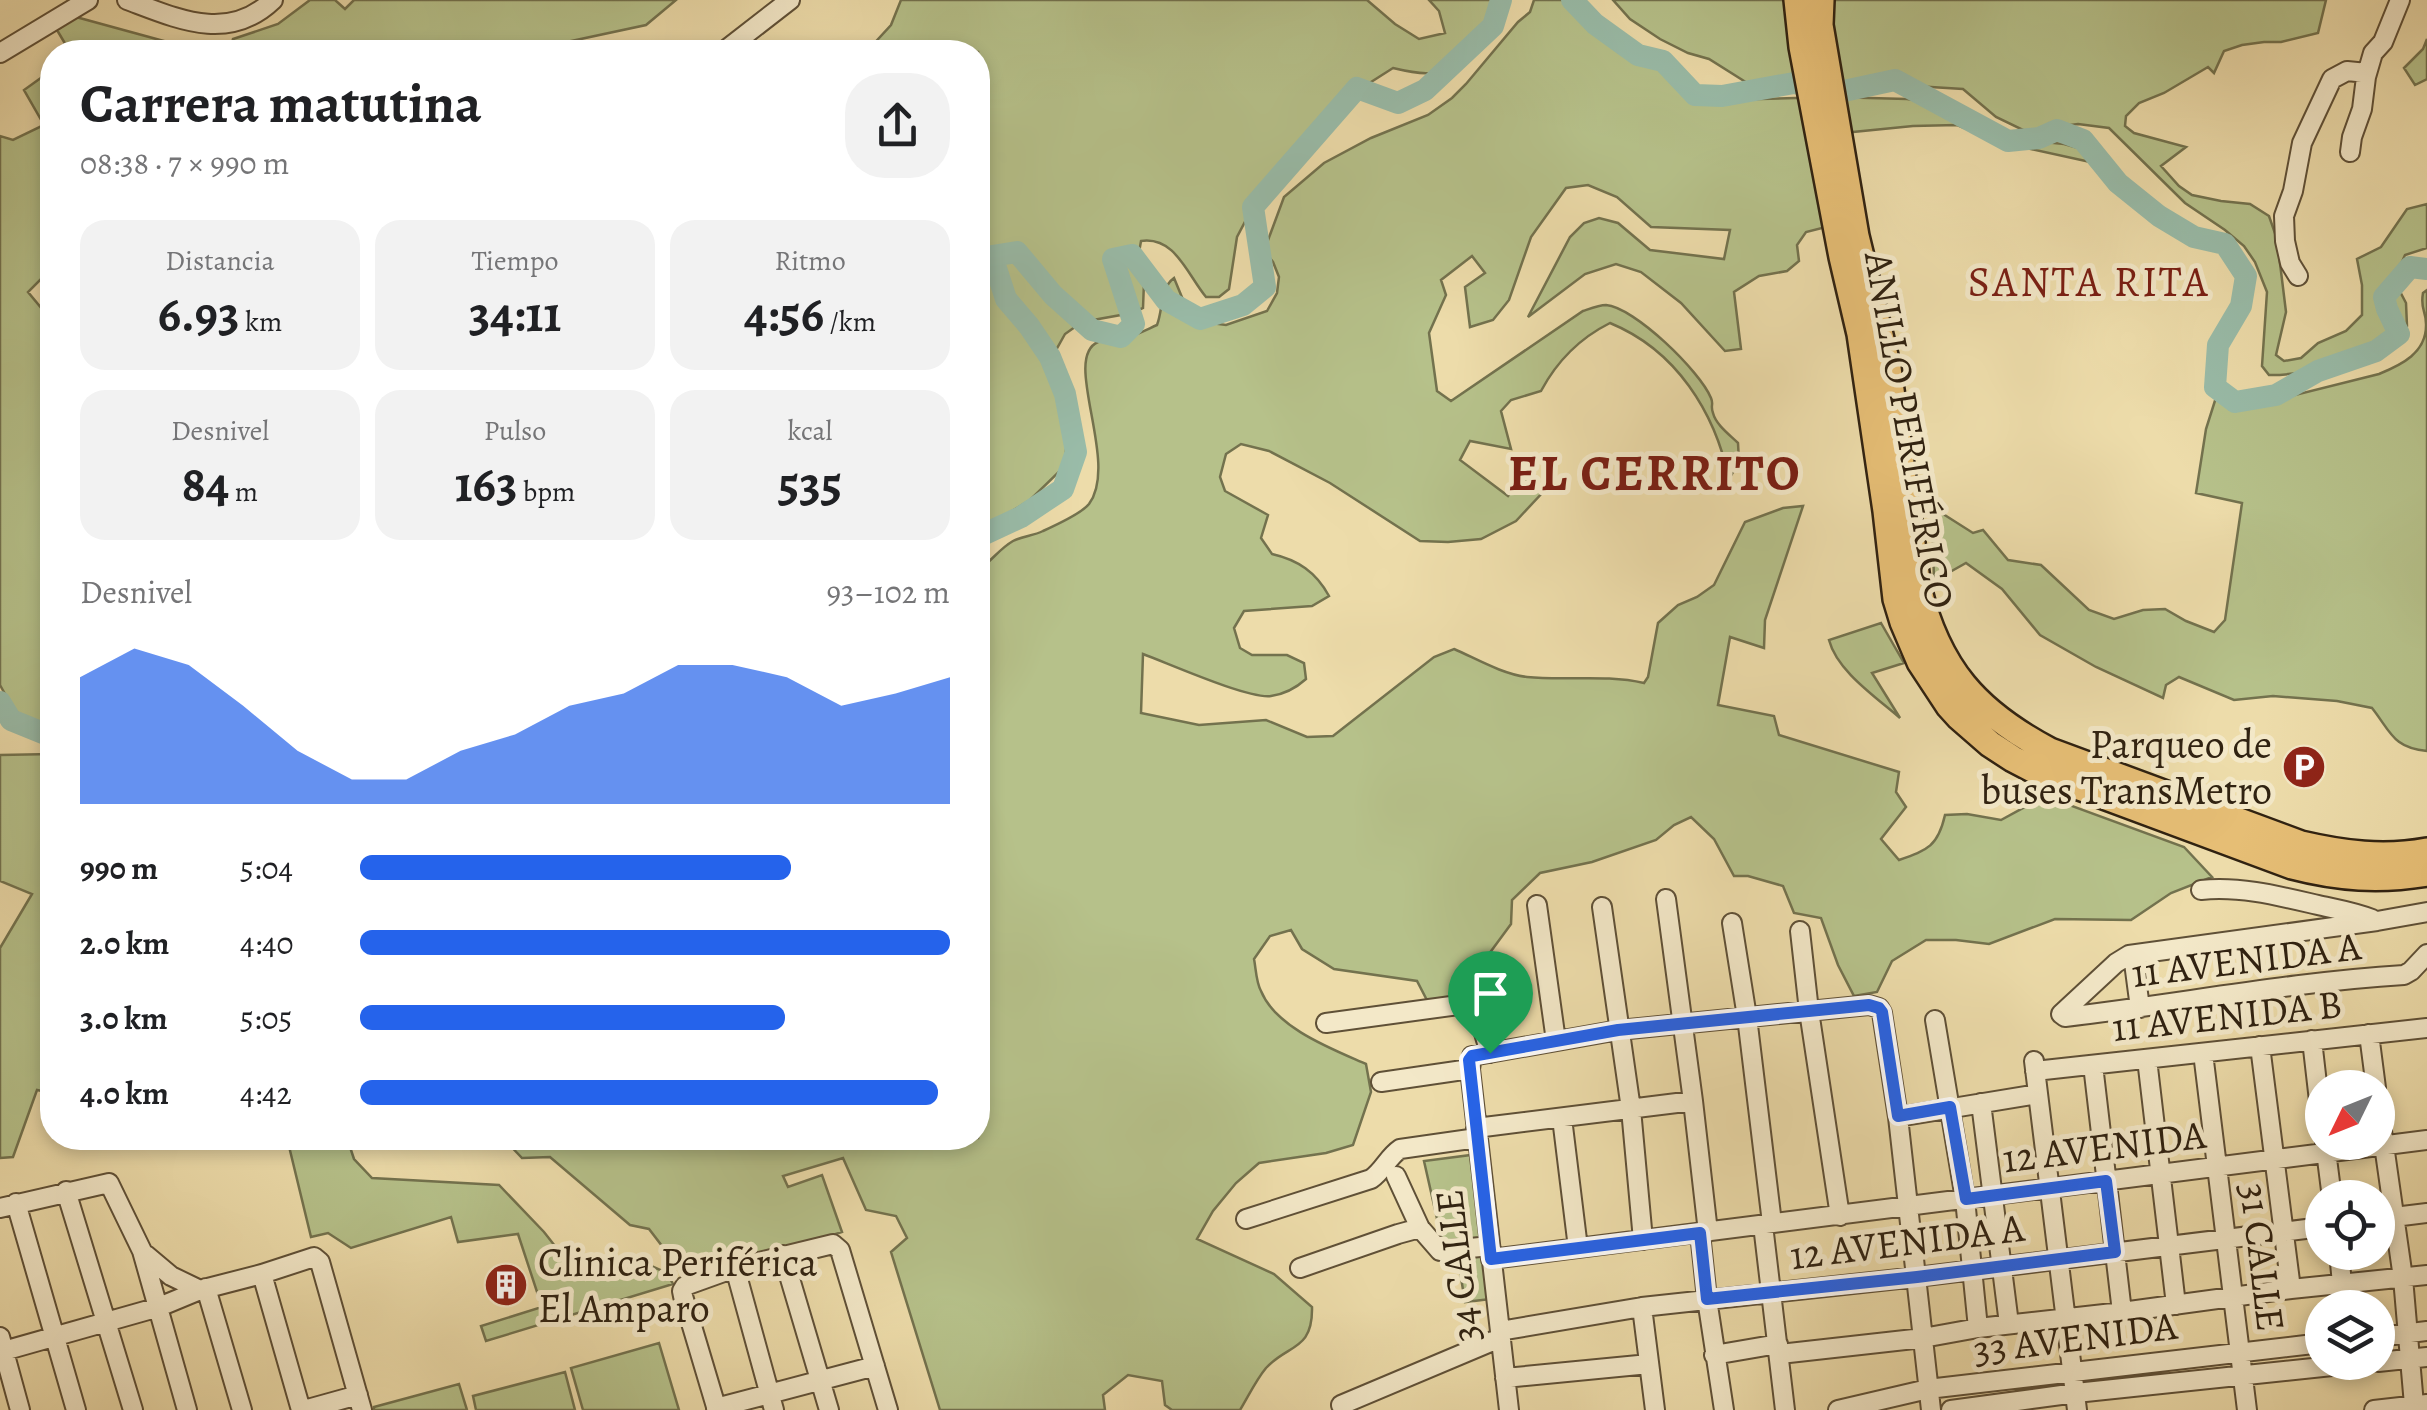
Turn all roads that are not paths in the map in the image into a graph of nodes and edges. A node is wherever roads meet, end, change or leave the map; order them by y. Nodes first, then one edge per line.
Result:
1 (88, 0) edge
2 (127, 0) edge
3 (273, 0) edge
4 (790, 0) edge
5 (1797, 0) edge
6 (1821, 0) edge
7 (2400, 0) edge
8 (739, 40) edge
9 (0, 54) edge
10 (2367, 73) junction
11 (2350, 152) dead end
12 (2298, 276) dead end
13 (1898, 512) junction
14 (2427, 851) edge
15 (2427, 873) edge
16 (2201, 890) dead end
17 (1666, 899) dead end
18 (1537, 905) dead end
19 (1602, 907) dead end
20 (2427, 912) edge
21 (2377, 921) junction
22 (1732, 923) dead end
23 (1800, 931) dead end
24 (2427, 954) edge
25 (2133, 955) junction
26 (2140, 1008) junction
27 (1809, 1011) junction
28 (1747, 1017) junction
29 (1935, 1020) dead end
30 (1682, 1022) junction
31 (1326, 1023) dead end
32 (2427, 1028) edge
33 (1618, 1030) junction
34 (2369, 1034) junction
35 (2312, 1040) junction
36 (1556, 1041) junction
37 (2260, 1046) junction
38 (2203, 1052) junction
39 (2147, 1059) junction
40 (1477, 1060) junction
41 (2093, 1064) junction
42 (2315, 1070) edge
43 (2374, 1070) edge
44 (1380, 1082) dead end
45 (2038, 1094) junction
46 (1693, 1101) junction
47 (1981, 1103) junction
48 (1950, 1107) junction
49 (1631, 1109) junction
50 (1898, 1116) junction
51 (1562, 1118) junction
52 (1477, 1133) junction
53 (2427, 1140) edge
54 (2395, 1144) edge
55 (2305, 1153) edge
56 (2273, 1160) junction
57 (2217, 1167) junction
58 (2160, 1174) junction
59 (1396, 1176) dead end
60 (2106, 1181) junction
61 (2050, 1188) junction
62 (66, 1191) junction
63 (1992, 1196) junction
64 (1966, 1199) junction
65 (8, 1206) edge
66 (1908, 1206) junction
67 (2427, 1213) edge
68 (1840, 1216) junction
69 (2395, 1217) edge
70 (1246, 1219) dead end
71 (1767, 1224) junction
72 (1420, 1228) junction
73 (2305, 1229) edge
74 (1704, 1232) junction
75 (2284, 1232) junction
76 (2226, 1238) junction
77 (1643, 1240) junction
78 (2168, 1245) junction
79 (1578, 1248) junction
80 (142, 1250) junction
81 (2395, 1250) edge
82 (2115, 1252) junction
83 (1491, 1253) junction
84 (783, 1255) junction
85 (2059, 1258) junction
86 (2002, 1266) junction
87 (735, 1268) junction
88 (1300, 1268) dead end
89 (1972, 1270) junction
90 (2341, 1270) edge
91 (262, 1274) junction
92 (2427, 1274) edge
93 (1917, 1277) junction
94 (2403, 1278) junction
95 (2342, 1284) junction
96 (203, 1289) junction
97 (2291, 1289) junction
98 (1772, 1292) junction
99 (2234, 1298) junction
100 (1707, 1299) junction
101 (2176, 1305) junction
102 (159, 1306) junction
103 (1642, 1307) junction
104 (2122, 1312) junction
105 (2067, 1318) junction
106 (107, 1321) junction
107 (2009, 1324) junction
108 (1978, 1328) junction
109 (2418, 1332) edge
110 (1500, 1334) junction
111 (54, 1336) junction
112 (1923, 1338) junction
113 (2305, 1345) edge
114 (1, 1347) edge
115 (1779, 1349) junction
116 (2240, 1353) junction
117 (1714, 1355) junction
118 (2419, 1358) edge
119 (1648, 1364) junction
120 (875, 1366) junction
121 (2305, 1369) edge
122 (2073, 1371) junction
123 (2242, 1375) junction
124 (1505, 1378) junction
125 (820, 1380) junction
126 (1928, 1389) junction
127 (360, 1402) edge
128 (772, 1402) edge
129 (2077, 1402) edge
130 (2420, 1404) edge
131 (1341, 1405) dead end
132 (1502, 1408) edge
133 (716, 1409) edge
134 (20, 1410) edge
135 (76, 1410) edge
136 (133, 1410) edge
137 (187, 1410) edge
138 (242, 1410) edge
139 (303, 1410) edge
140 (829, 1410) edge
141 (888, 1410) edge
142 (1655, 1410) edge
143 (1724, 1410) edge
144 (1786, 1410) edge
145 (1838, 1410) edge
146 (1931, 1410) edge
147 (1950, 1410) edge
148 (2246, 1410) edge
149 (2374, 1410) edge

1 - 9 street
2 - 3 street
4 - 8 street
5 - 13 highway, ANILLO PERIFÉRICO
6 - 13 highway, ANILLO PERIFÉRICO
7 - 10 street
10 - 11 street
10 - 12 street
13 - 14 highway, ANILLO PERIFÉRICO
13 - 15 highway, ANILLO PERIFÉRICO
16 - 21 street
17 - 30 street
18 - 36 street
19 - 33 street
20 - 21 street
21 - 25 street
22 - 28 street
23 - 27 street
24 - 26 street, 11 AVENIDA A
25 - 26 street
25 - 26 street, 11 AVENIDA A
27 - 28 street
27 - 50 street
27 - 68 street
28 - 30 street
28 - 71 street
29 - 48 street
30 - 33 street
30 - 46 street
31 - 40 street, 34 CALLE
32 - 34 street, 11 AVENIDA B
33 - 36 street
33 - 49 street
34 - 35 street, 11 AVENIDA B
34 - 43 street
35 - 37 street, 11 AVENIDA B
35 - 42 street
36 - 40 street
37 - 38 street, 11 AVENIDA B
37 - 56 street
38 - 39 street, 11 AVENIDA B
38 - 57 street, 31 CALLE
39 - 41 street, 11 AVENIDA B
39 - 58 street
40 - 44 street
40 - 52 street, 34 CALLE
41 - 45 street, 11 AVENIDA B
41 - 60 street
45 - 47 street
45 - 61 street
46 - 49 street
46 - 74 street
47 - 48 street
47 - 63 street
48 - 50 street
48 - 64 street
49 - 51 street
49 - 77 street
50 - 66 street
51 - 52 street
51 - 79 street
52 - 70 street
52 - 83 street, 34 CALLE
53 - 54 street, 12 AVENIDA
55 - 56 street, 12 AVENIDA
56 - 57 street, 12 AVENIDA
56 - 75 street
57 - 58 street, 12 AVENIDA
57 - 76 street, 31 CALLE
58 - 60 street, 12 AVENIDA
58 - 78 street
59 - 72 street
60 - 61 street, 12 AVENIDA
60 - 82 street
61 - 63 street, 12 AVENIDA
61 - 85 street
62 - 65 street
62 - 80 street
62 - 106 street
63 - 64 street, 12 AVENIDA
63 - 86 street
64 - 66 street, 12 AVENIDA
64 - 89 street
65 - 111 street
66 - 68 street, 12 AVENIDA
66 - 93 street
67 - 69 street
68 - 71 street, 12 AVENIDA
71 - 74 street, 12 AVENIDA
71 - 98 street
72 - 83 street, 12 AVENIDA
72 - 88 street
73 - 75 street, 12 AVENIDA A
74 - 77 street, 12 AVENIDA
74 - 100 street
75 - 76 street, 12 AVENIDA A
75 - 97 street
76 - 78 street, 12 AVENIDA A
76 - 99 street, 31 CALLE
77 - 79 street, 12 AVENIDA
78 - 82 street, 12 AVENIDA A
78 - 101 street
79 - 83 street, 12 AVENIDA
80 - 96 street
80 - 102 street
81 - 94 street
82 - 85 street, 12 AVENIDA A
82 - 104 street
83 - 110 street, 34 CALLE
84 - 87 street
84 - 120 street
84 - 125 street
85 - 86 street, 12 AVENIDA A
85 - 105 street
86 - 89 street, 12 AVENIDA A
86 - 107 street
87 - 128 street
87 - 133 street
89 - 93 street, 12 AVENIDA A
89 - 108 street
90 - 95 street
91 - 96 street
91 - 127 street
91 - 139 street
92 - 94 street
93 - 98 street, 12 AVENIDA A
93 - 112 street
94 - 95 street
94 - 109 street
95 - 97 street
96 - 102 street
96 - 138 street
97 - 99 street
98 - 100 street, 12 AVENIDA A
98 - 115 street
99 - 101 street
99 - 116 street, 31 CALLE
100 - 103 street, 12 AVENIDA A
100 - 117 street
101 - 104 street
102 - 106 street
102 - 137 street
103 - 110 street, 12 AVENIDA A
103 - 119 street
104 - 105 street
105 - 107 street
105 - 122 street
106 - 111 street
106 - 136 street
107 - 108 street
108 - 112 street
109 - 118 street
110 - 124 street, 34 CALLE
110 - 131 street, 12 AVENIDA A
111 - 114 street
111 - 135 street
112 - 115 street
112 - 126 street
113 - 116 street, 33 AVENIDA
114 - 134 street
115 - 117 street
115 - 144 street
116 - 122 street, 33 AVENIDA
116 - 123 street, 31 CALLE
117 - 143 street
118 - 130 street
119 - 124 street
119 - 142 street
120 - 125 street
120 - 141 street
121 - 123 street, 33 AVENIDA
122 - 126 street, 33 AVENIDA
122 - 129 street
123 - 129 street, 33 AVENIDA
123 - 148 street, 31 CALLE
124 - 132 street, 34 CALLE
125 - 128 street
125 - 140 street
126 - 145 street, 33 AVENIDA
126 - 146 street
127 - 139 street
128 - 133 street
129 - 147 street, 33 AVENIDA
130 - 149 street

